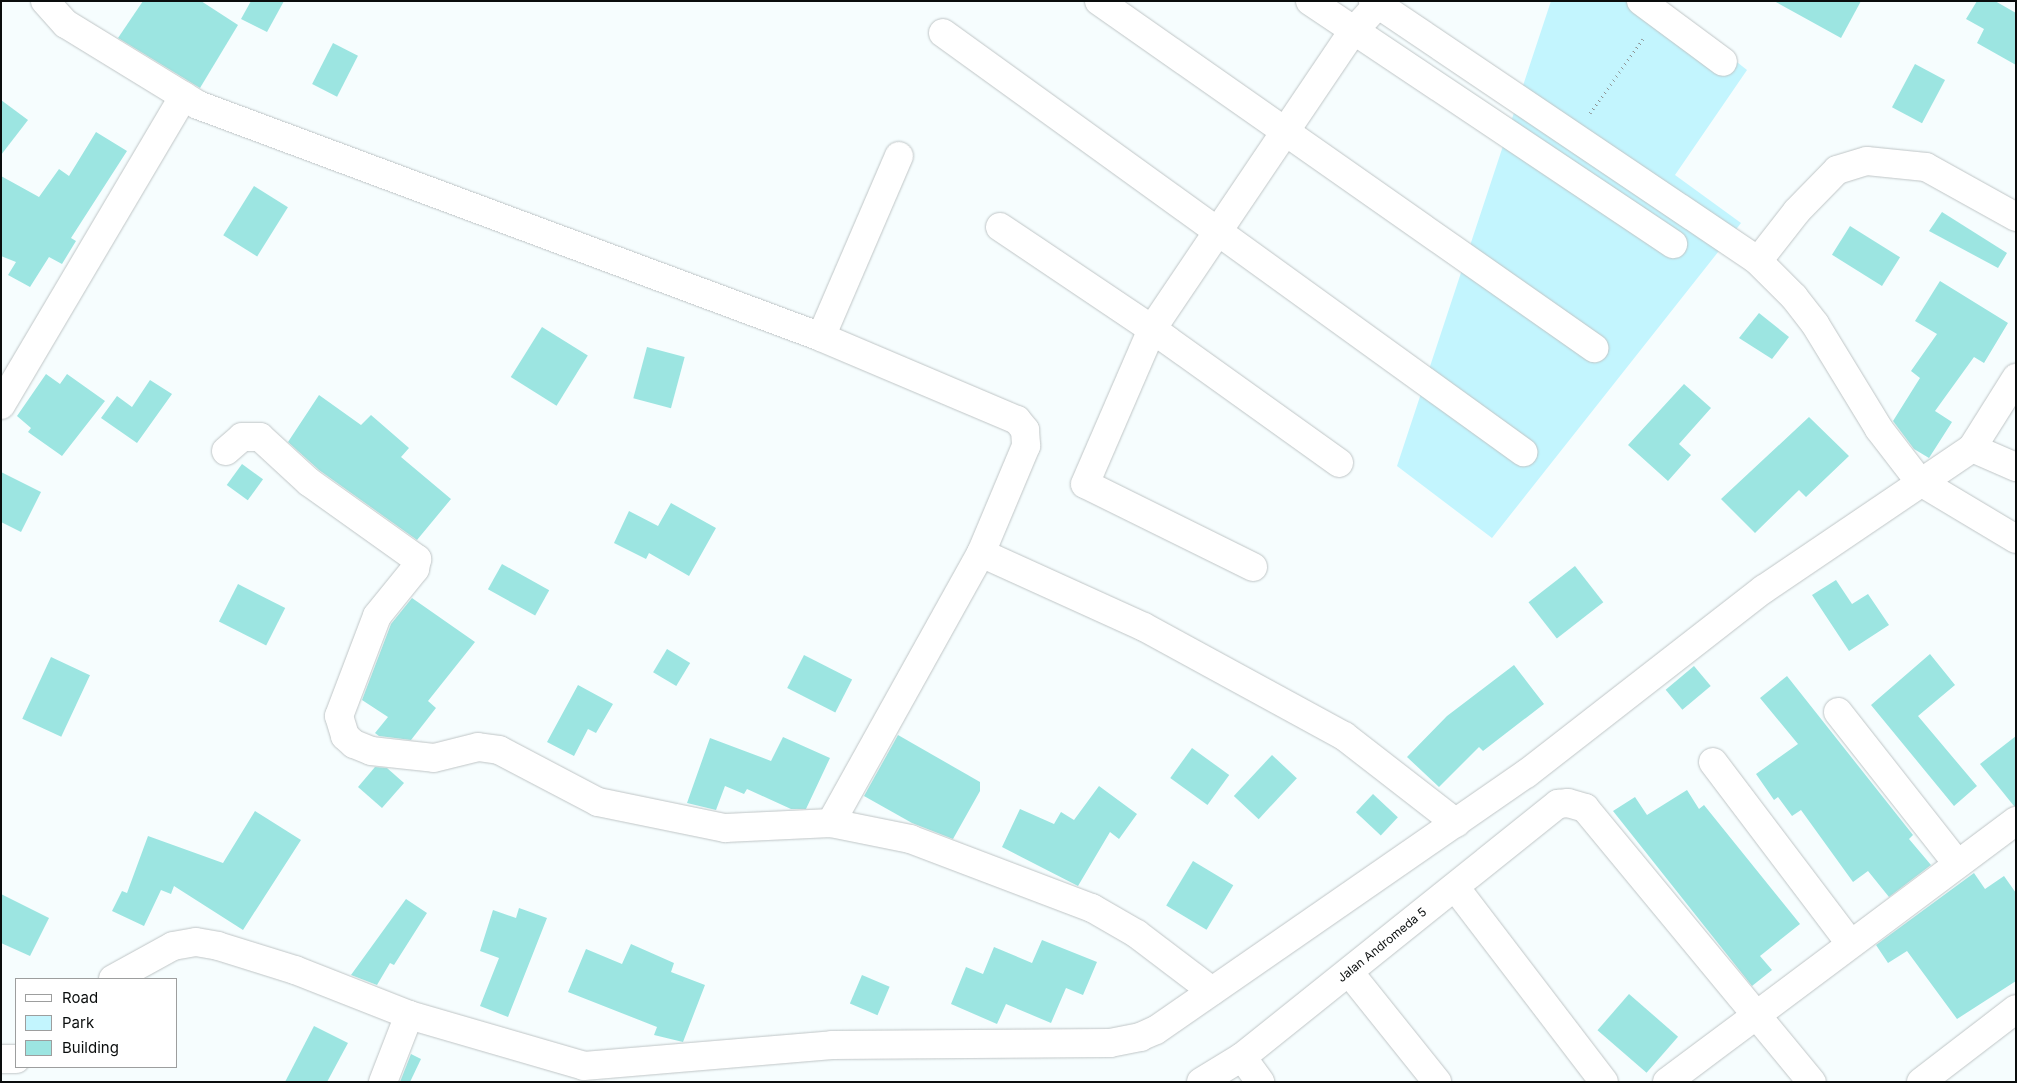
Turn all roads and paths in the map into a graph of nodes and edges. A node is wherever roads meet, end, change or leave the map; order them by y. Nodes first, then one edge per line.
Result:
1 (44, 1) edge
2 (1099, 1) edge
3 (1310, 1) edge
4 (1375, 3) edge
5 (1650, 9) edge
6 (943, 33) dead end
7 (1352, 33) junction
8 (1723, 62) dead end
9 (184, 96) junction
10 (1286, 131) junction
11 (1572, 138) junction
12 (899, 156) dead end
13 (2016, 217) edge
14 (1000, 227) dead end
15 (1218, 234) junction
16 (1673, 244) dead end
17 (1758, 262) junction
18 (1152, 329) junction
19 (821, 337) junction
20 (1594, 348) dead end
21 (2016, 378) edge
22 (1, 405) edge
23 (1972, 448) junction
24 (226, 451) dead end
25 (1523, 452) dead end
26 (1339, 463) dead end
27 (2016, 467) edge
28 (1919, 481) junction
29 (2016, 539) edge
30 (980, 553) junction
31 (1253, 566) dead end
32 (1838, 712) dead end
33 (1713, 762) dead end
34 (2016, 821) edge
35 (1456, 823) junction
36 (831, 824) junction
37 (1956, 862) junction
38 (1455, 887) junction
39 (1850, 943) junction
40 (1349, 972) junction
41 (115, 978) edge
42 (1212, 991) junction
43 (2016, 1009) edge
44 (408, 1014) junction
45 (1756, 1015) junction
46 (1242, 1057) junction
47 (1, 1059) edge
48 (15, 1059) edge
49 (579, 1074) edge
50 (383, 1082) edge
51 (1202, 1082) edge
52 (1260, 1082) edge
53 (1437, 1082) edge
54 (1604, 1082) edge
55 (1667, 1082) edge
56 (1812, 1082) edge
57 (1921, 1082) edge

1 - 9 street
2 - 10 street
3 - 7 street
4 - 7 street
4 - 11 street
5 - 8 street
5 - 11 path
6 - 15 street
7 - 10 street
7 - 16 street
9 - 19 street
9 - 22 street
10 - 15 street
10 - 20 street
11 - 17 street
12 - 19 street
13 - 17 street
14 - 18 street
15 - 18 street
15 - 25 street
17 - 28 street
18 - 26 street
18 - 31 street
19 - 30 street
21 - 23 street
23 - 27 street
23 - 28 street
24 - 36 street
28 - 29 street
28 - 35 street
30 - 35 street
30 - 36 street
32 - 37 street
33 - 39 street
34 - 37 street
35 - 42 street
36 - 42 street
37 - 39 street
38 - 40 street, Jalan Andromeda 5
38 - 45 street, Jalan Andromeda 5
38 - 54 street
39 - 45 street
40 - 46 street, Jalan Andromeda 5
40 - 53 street
41 - 44 street
42 - 49 street
43 - 57 street
44 - 49 street
44 - 50 street
45 - 55 street
45 - 56 street
46 - 51 street, Jalan Andromeda 5
46 - 52 street
47 - 48 street

